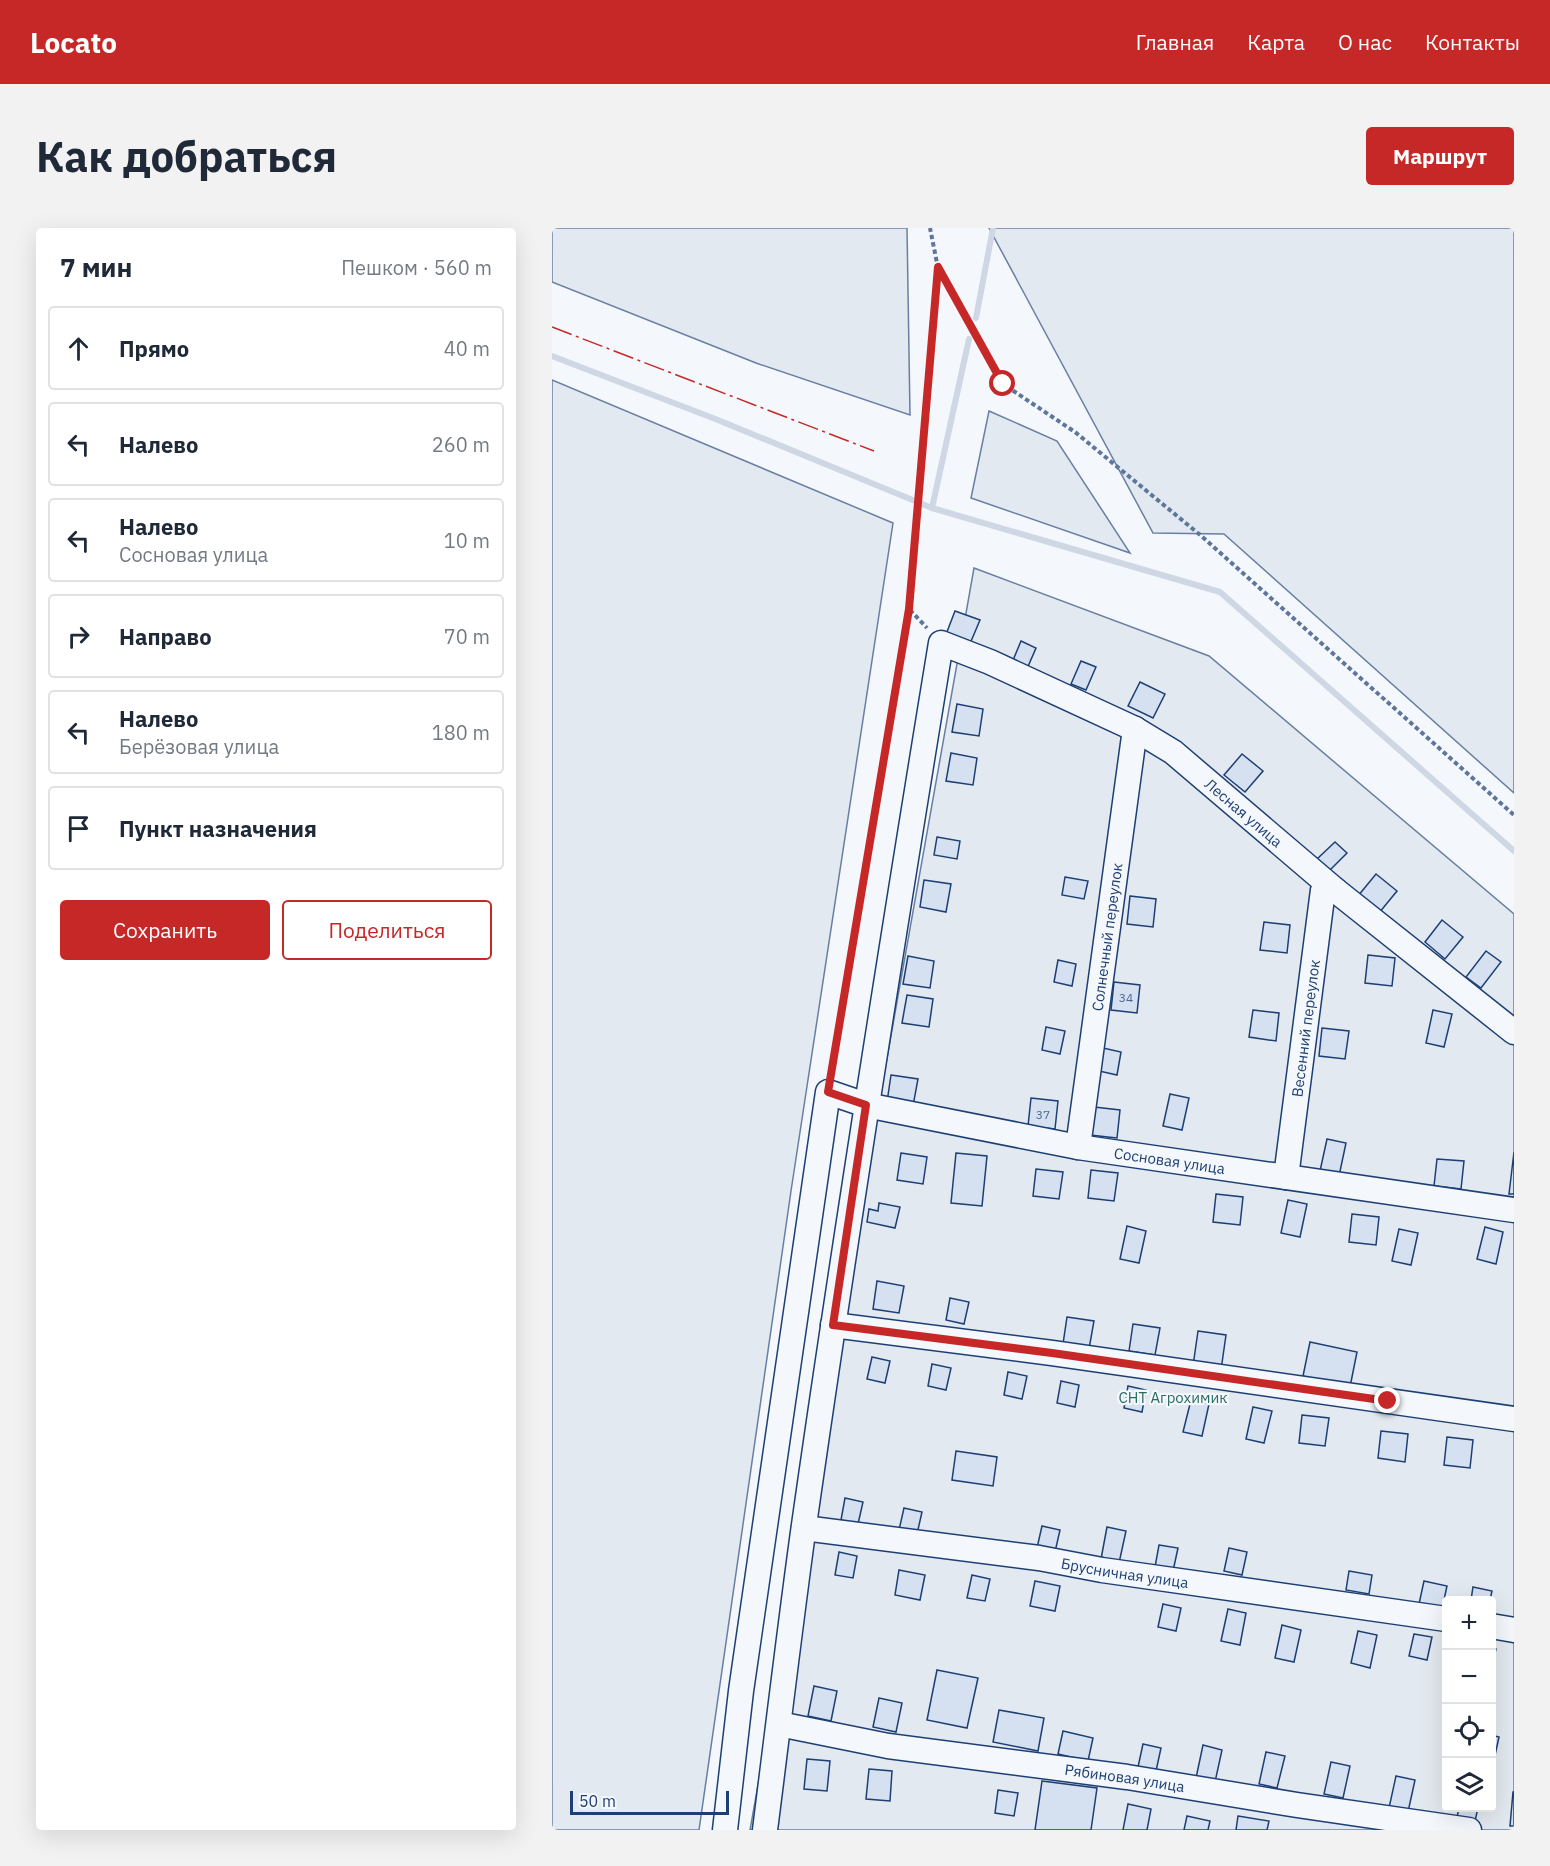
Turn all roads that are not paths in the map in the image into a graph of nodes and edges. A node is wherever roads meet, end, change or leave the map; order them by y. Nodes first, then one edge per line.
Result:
1 (1135, 729) junction
2 (1335, 890) junction
3 (1514, 1032) edge
4 (866, 1105) junction
5 (1078, 1147) junction
6 (1286, 1177) junction
7 (1514, 1210) edge
8 (833, 1325) junction
9 (1514, 1419) edge
10 (804, 1528) junction
11 (1442, 1618) edge
12 (1496, 1627) edge
13 (1514, 1630) edge
14 (779, 1724) junction
15 (725, 1830) edge
16 (765, 1830) edge
17 (1468, 1830) edge

1 - 2 street, Лесная улица
1 - 4 street, Лесная улица
1 - 5 street, Солнечный переулок
2 - 3 street, Лесная улица
2 - 6 street, Весенний переулок
4 - 5 street, Сосновая улица
4 - 8 street
4 - 15 street, Сосновая улица
5 - 6 street, Сосновая улица
6 - 7 street, Сосновая улица
8 - 9 street
8 - 10 street
10 - 11 street, Брусничная улица
10 - 14 street
12 - 13 street
14 - 16 street
14 - 17 street, Рябиновая улица

